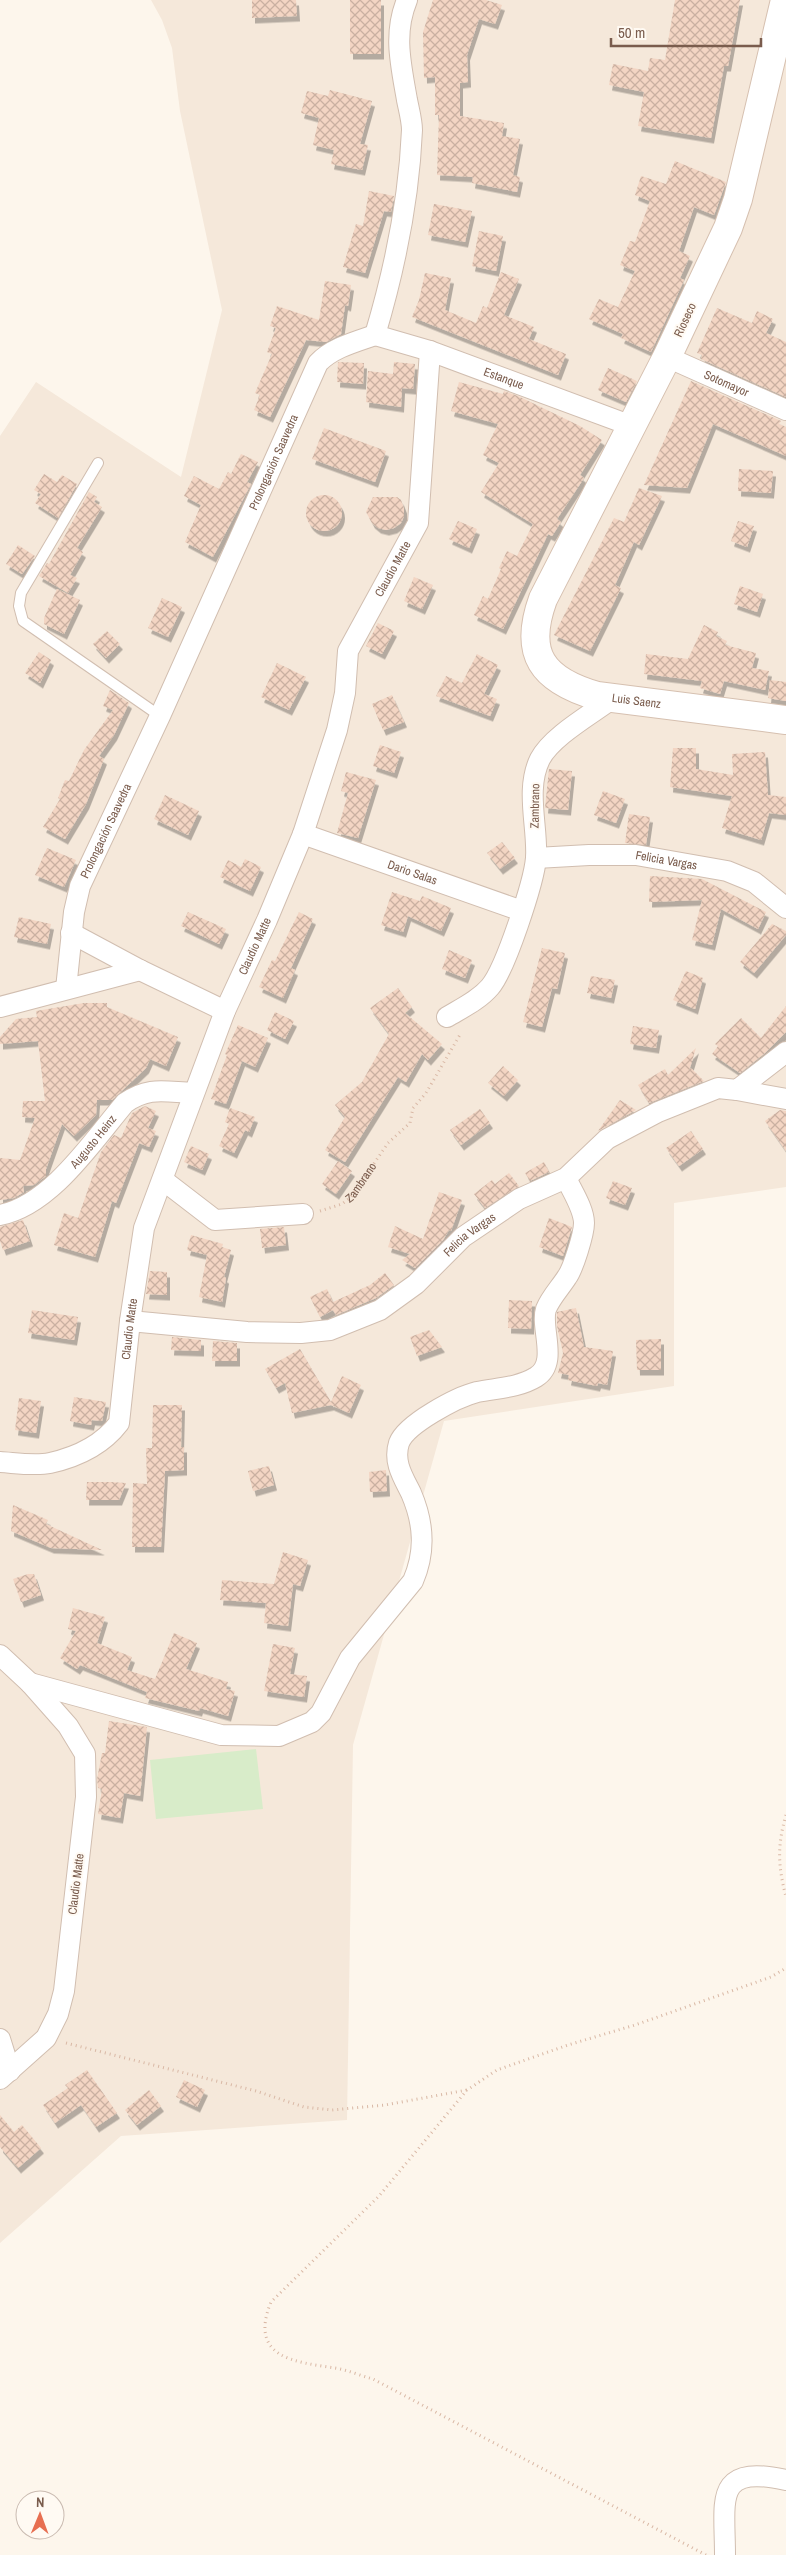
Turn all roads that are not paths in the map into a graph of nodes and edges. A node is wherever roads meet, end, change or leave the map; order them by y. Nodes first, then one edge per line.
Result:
1 (407, 0) edge
2 (785, 0) edge
3 (375, 335) junction
4 (430, 351) junction
5 (667, 357) junction
6 (786, 410) edge
7 (632, 426) junction
8 (98, 463) dead end
9 (536, 621) joint
10 (613, 698) junction
11 (160, 716) junction
12 (786, 720) edge
13 (303, 834) junction
14 (536, 858) junction
15 (786, 908) edge
16 (522, 911) junction
17 (71, 933) junction
18 (140, 970) junction
19 (66, 989) junction
20 (0, 1007) edge
21 (225, 1011) junction
22 (447, 1017) dead end
23 (786, 1052) edge
24 (737, 1090) junction
25 (194, 1093) junction
26 (786, 1099) edge
27 (566, 1178) junction
28 (163, 1180) junction
29 (303, 1214) road end
30 (0, 1215) edge
31 (130, 1321) junction
32 (0, 1462) edge
33 (0, 1655) edge
34 (30, 1683) junction
35 (0, 2039) edge
36 (5, 2075) edge
37 (786, 2480) edge
38 (725, 2555) edge

1 - 3 street
2 - 5 main road, Rioseco
3 - 4 street, Estanque
3 - 11 street, Prolongación Saavedra
4 - 7 street, Estanque
4 - 13 street, Claudio Matte
5 - 6 street, Sotomayor
5 - 7 main road, Rioseco
7 - 9 main road, Rioseco
8 - 11 lane
9 - 10 main road, Luis Saenz
10 - 12 main road, Luis Saenz
10 - 14 street, Zambrano
11 - 17 street, Prolongación Saavedra
13 - 16 street, Dario Salas
13 - 21 street, Claudio Matte
14 - 15 street, Felicia Vargas
14 - 16 street, Zambrano
16 - 22 street, Zambrano
17 - 18 street
17 - 19 street, Prolongación Saavedra
18 - 19 street
18 - 21 street
19 - 20 street
21 - 25 street, Claudio Matte
23 - 24 street
24 - 26 street, Felicia Vargas
24 - 27 street, Felicia Vargas
25 - 28 street, Claudio Matte
25 - 30 street, Augusto Heinz
27 - 31 street, Felicia Vargas
27 - 34 street, Claudio Matte
28 - 29 street
28 - 31 street, Claudio Matte
31 - 32 street, Claudio Matte
33 - 34 street, Claudio Matte
34 - 36 street, Claudio Matte
35 - 36 street
37 - 38 street

